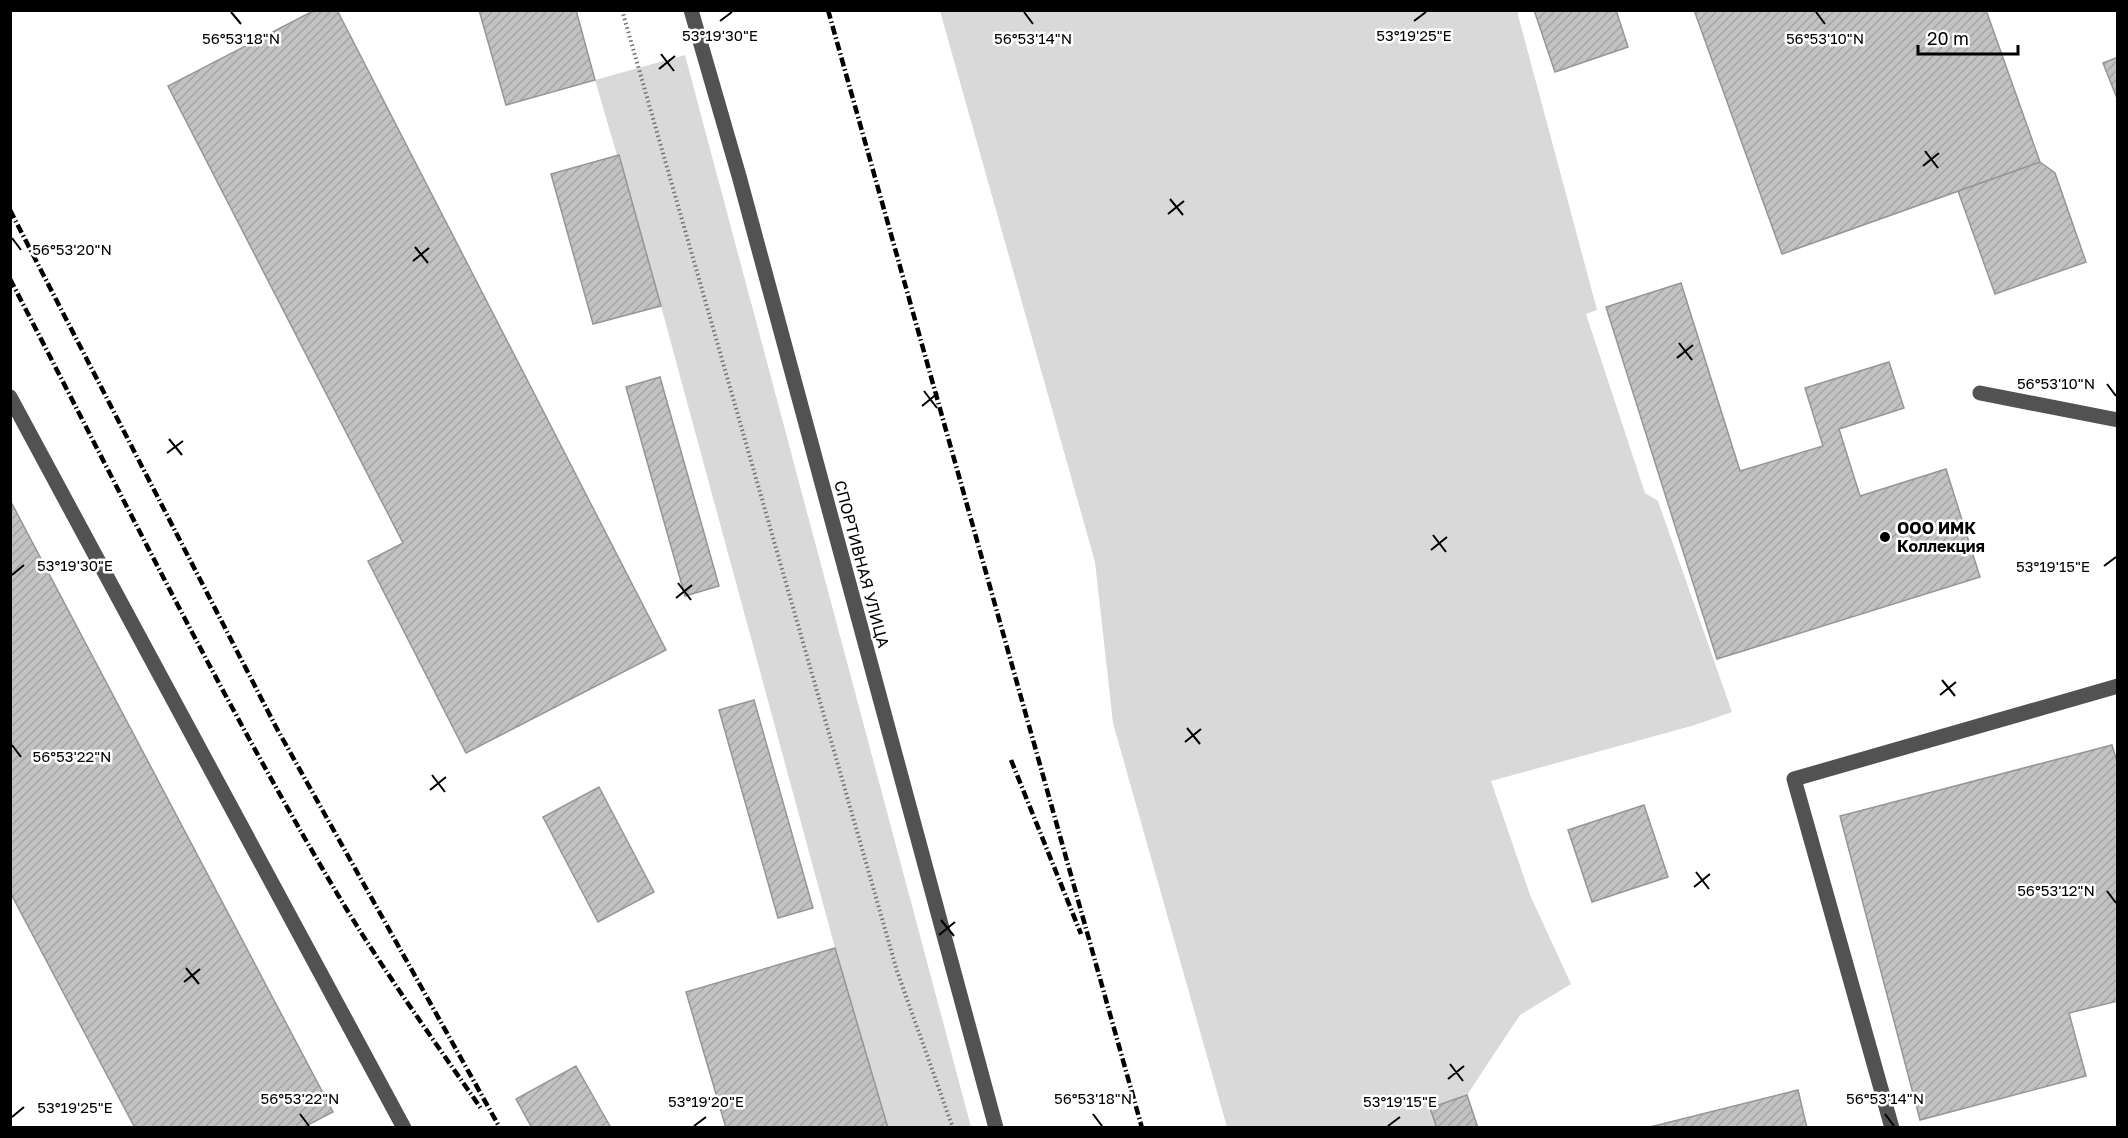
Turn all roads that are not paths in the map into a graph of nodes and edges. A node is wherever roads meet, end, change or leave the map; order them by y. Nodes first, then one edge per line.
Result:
1 (691, 10) edge
2 (1980, 393) dead end
3 (10, 397) edge
4 (2118, 420) edge
5 (2118, 686) edge
6 (404, 1128) edge
7 (996, 1128) edge
8 (1892, 1128) edge

1 - 7 street, СПОРТИВНАЯ УЛИЦА
2 - 4 street
3 - 6 street
5 - 8 street

